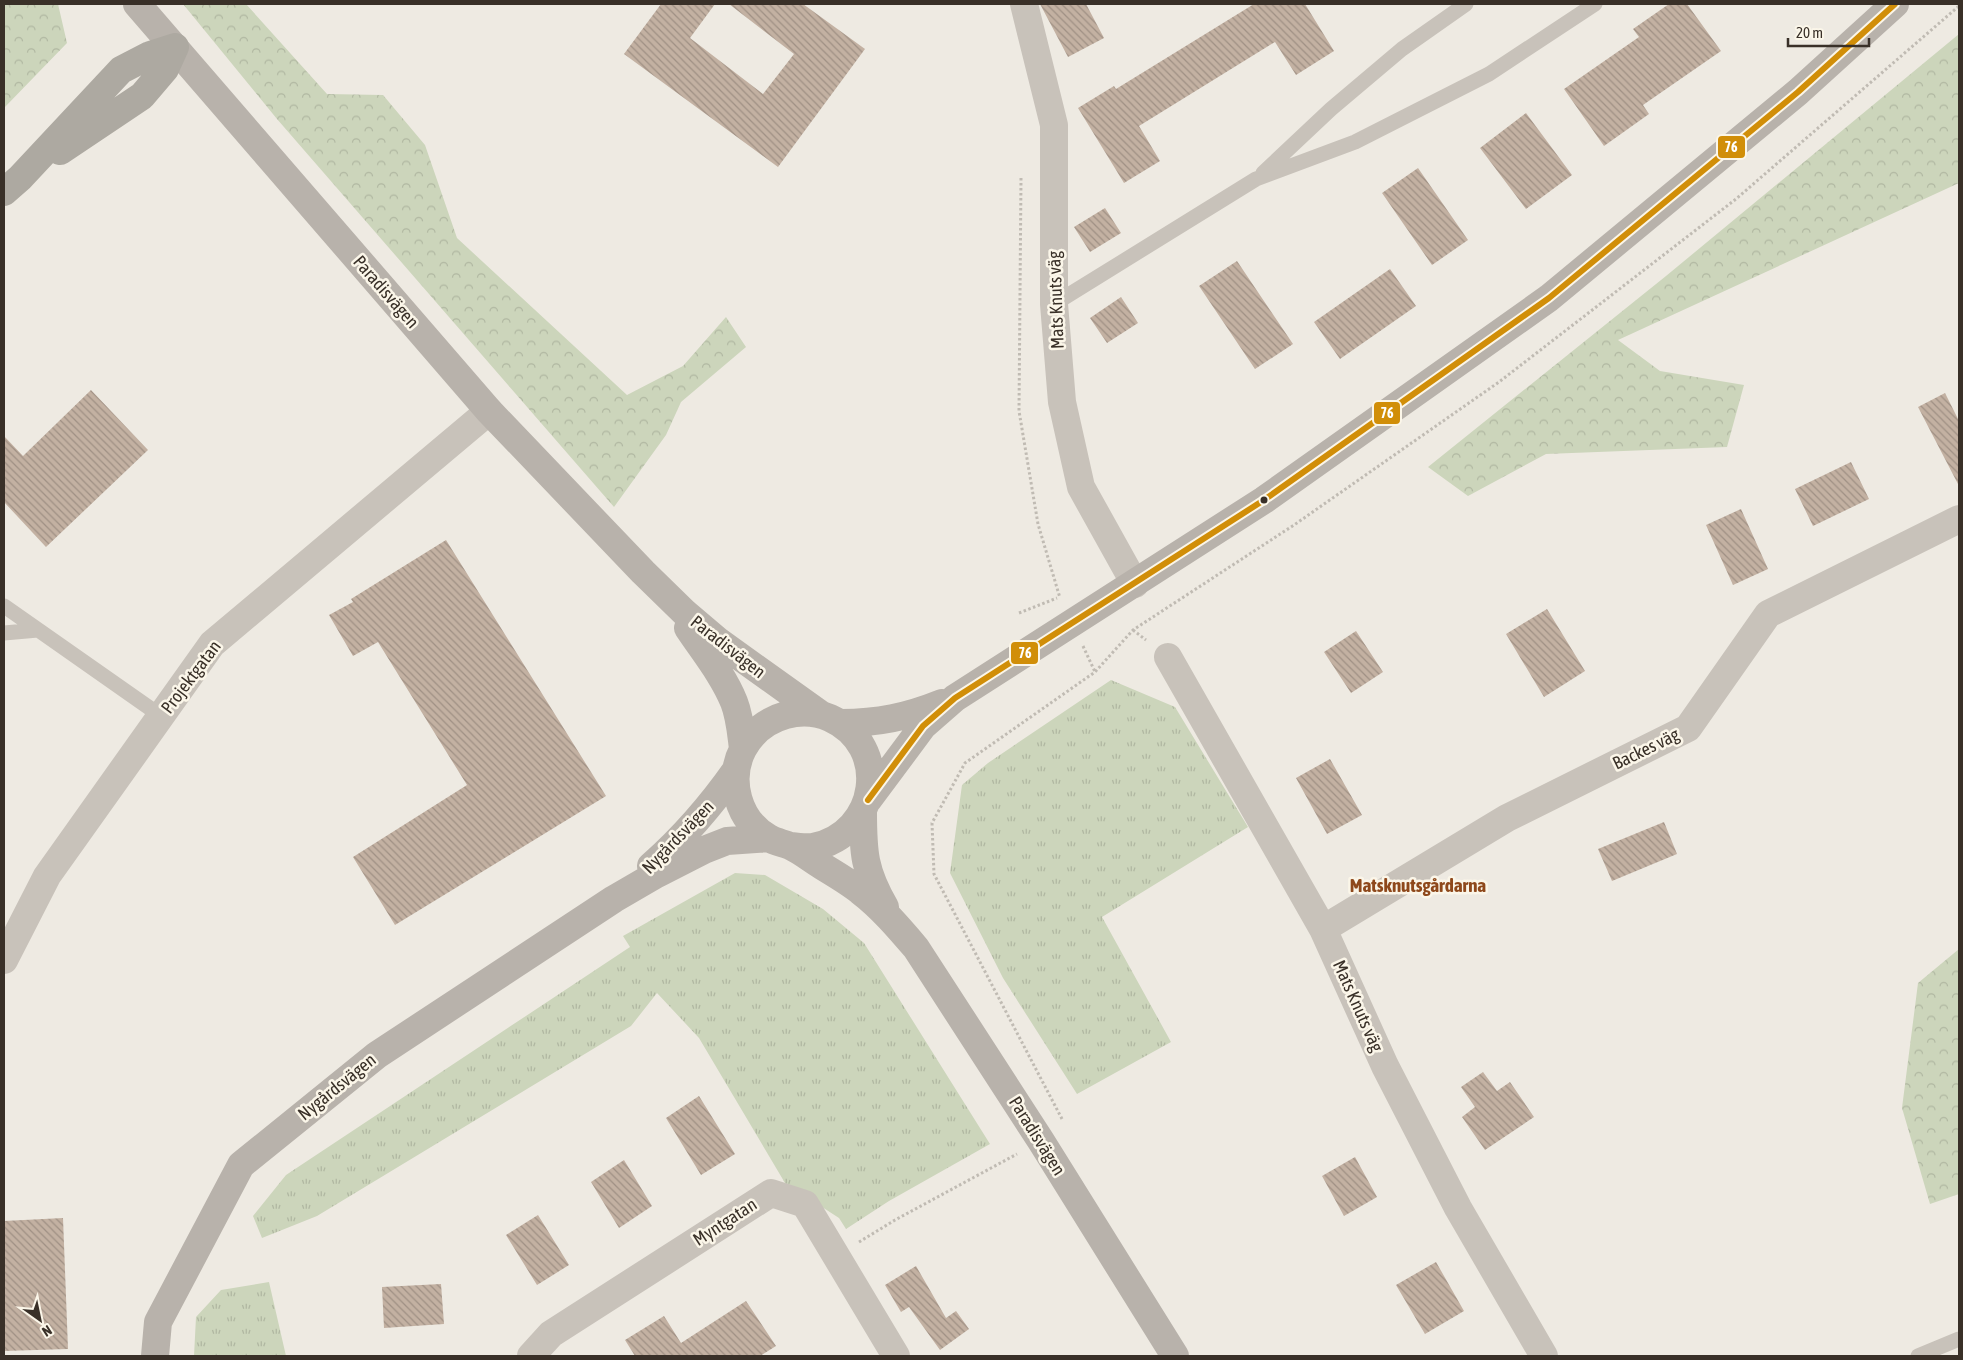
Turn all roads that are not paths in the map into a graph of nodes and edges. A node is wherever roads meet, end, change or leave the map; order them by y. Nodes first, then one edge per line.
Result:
1 (137, 4) edge
2 (1024, 4) edge
3 (1466, 4) edge
4 (1595, 4) edge
5 (1895, 4) edge
6 (175, 47) junction
7 (1256, 180) junction
8 (12, 185) edge
9 (1054, 304) junction
10 (489, 411) junction
11 (1959, 519) edge
12 (643, 572) junction
13 (1135, 584) junction
14 (4, 606) edge
15 (38, 630) junction
16 (4, 633) edge
17 (1168, 657) dead end
18 (955, 698) junction
19 (161, 716) junction
20 (830, 718) junction
21 (739, 759) junction
22 (865, 806) junction
23 (780, 842) junction
24 (614, 899) junction
25 (893, 921) junction
26 (1323, 929) junction
27 (4, 960) edge
28 (1959, 1339) edge
29 (155, 1356) edge
30 (531, 1356) edge
31 (896, 1356) edge
32 (1175, 1356) edge
33 (1544, 1356) edge
34 (1918, 1356) edge

1 - 6 street, Paradisvägen
2 - 9 street, Mats Knuts väg
3 - 7 lane
4 - 7 lane
5 - 13 street
6 - 8 highway
6 - 10 street, Paradisvägen
7 - 9 lane
9 - 13 street, Mats Knuts väg
10 - 12 street, Paradisvägen
10 - 19 street, Projektgatan
11 - 26 street, Backes väg
12 - 20 street, Paradisvägen
12 - 21 street, Paradisvägen
13 - 18 street
14 - 15 lane
15 - 16 lane
15 - 19 lane
17 - 26 street, Mats Knuts väg
18 - 20 street
18 - 22 street
19 - 27 street, Projektgatan
20 - 21 street
20 - 22 street
21 - 23 street
21 - 24 street, Nygårdsvägen
22 - 23 street
22 - 25 street, Paradisvägen
23 - 24 street, Nygårdsvägen
23 - 25 street, Paradisvägen
24 - 29 street, Nygårdsvägen
25 - 32 street, Paradisvägen
26 - 33 street, Mats Knuts väg
28 - 34 lane
30 - 31 street, Myntgatan

